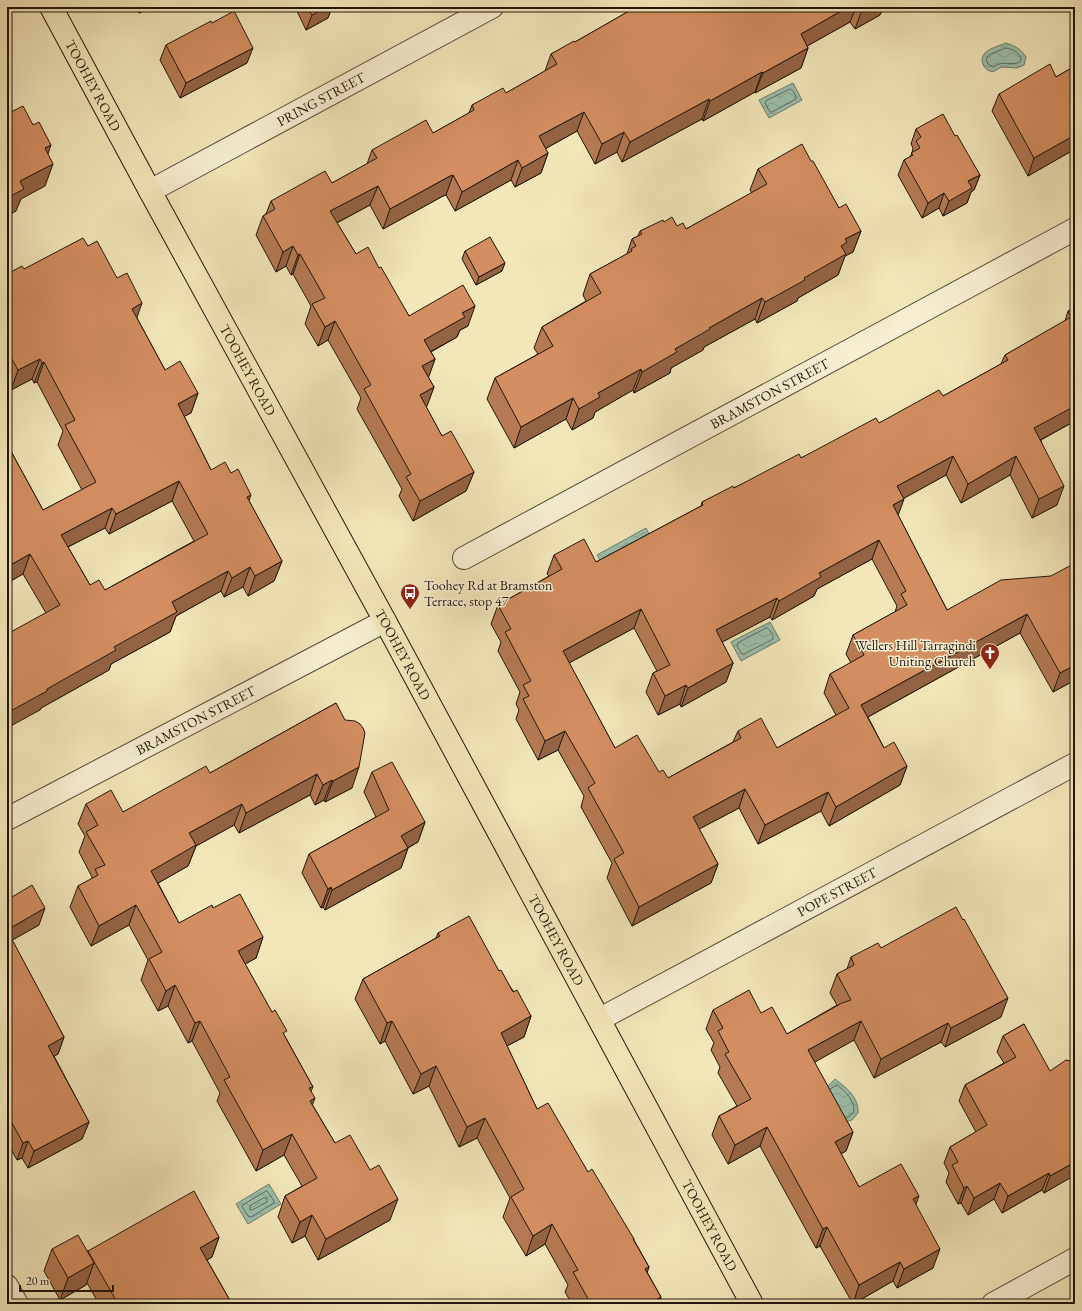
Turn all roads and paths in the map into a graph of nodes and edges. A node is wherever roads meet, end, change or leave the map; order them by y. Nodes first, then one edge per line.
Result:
1 (51, 7) edge
2 (492, 7) edge
3 (150, 191) junction
4 (1075, 229) edge
5 (464, 558) dead end
6 (385, 621) junction
7 (1075, 764) edge
8 (7, 819) edge
9 (600, 1019) junction
10 (1075, 1259) edge
11 (7, 1286) edge
12 (17, 1304) edge
13 (752, 1304) edge
14 (993, 1304) edge

1 - 3 main road, TOOHEY ROAD
2 - 3 street, PRING STREET
3 - 6 main road, TOOHEY ROAD
4 - 5 street, BRAMSTON STREET
6 - 8 street, BRAMSTON STREET
6 - 9 main road, TOOHEY ROAD
7 - 9 street, POPE STREET
9 - 13 main road, TOOHEY ROAD
10 - 14 street
11 - 12 street

